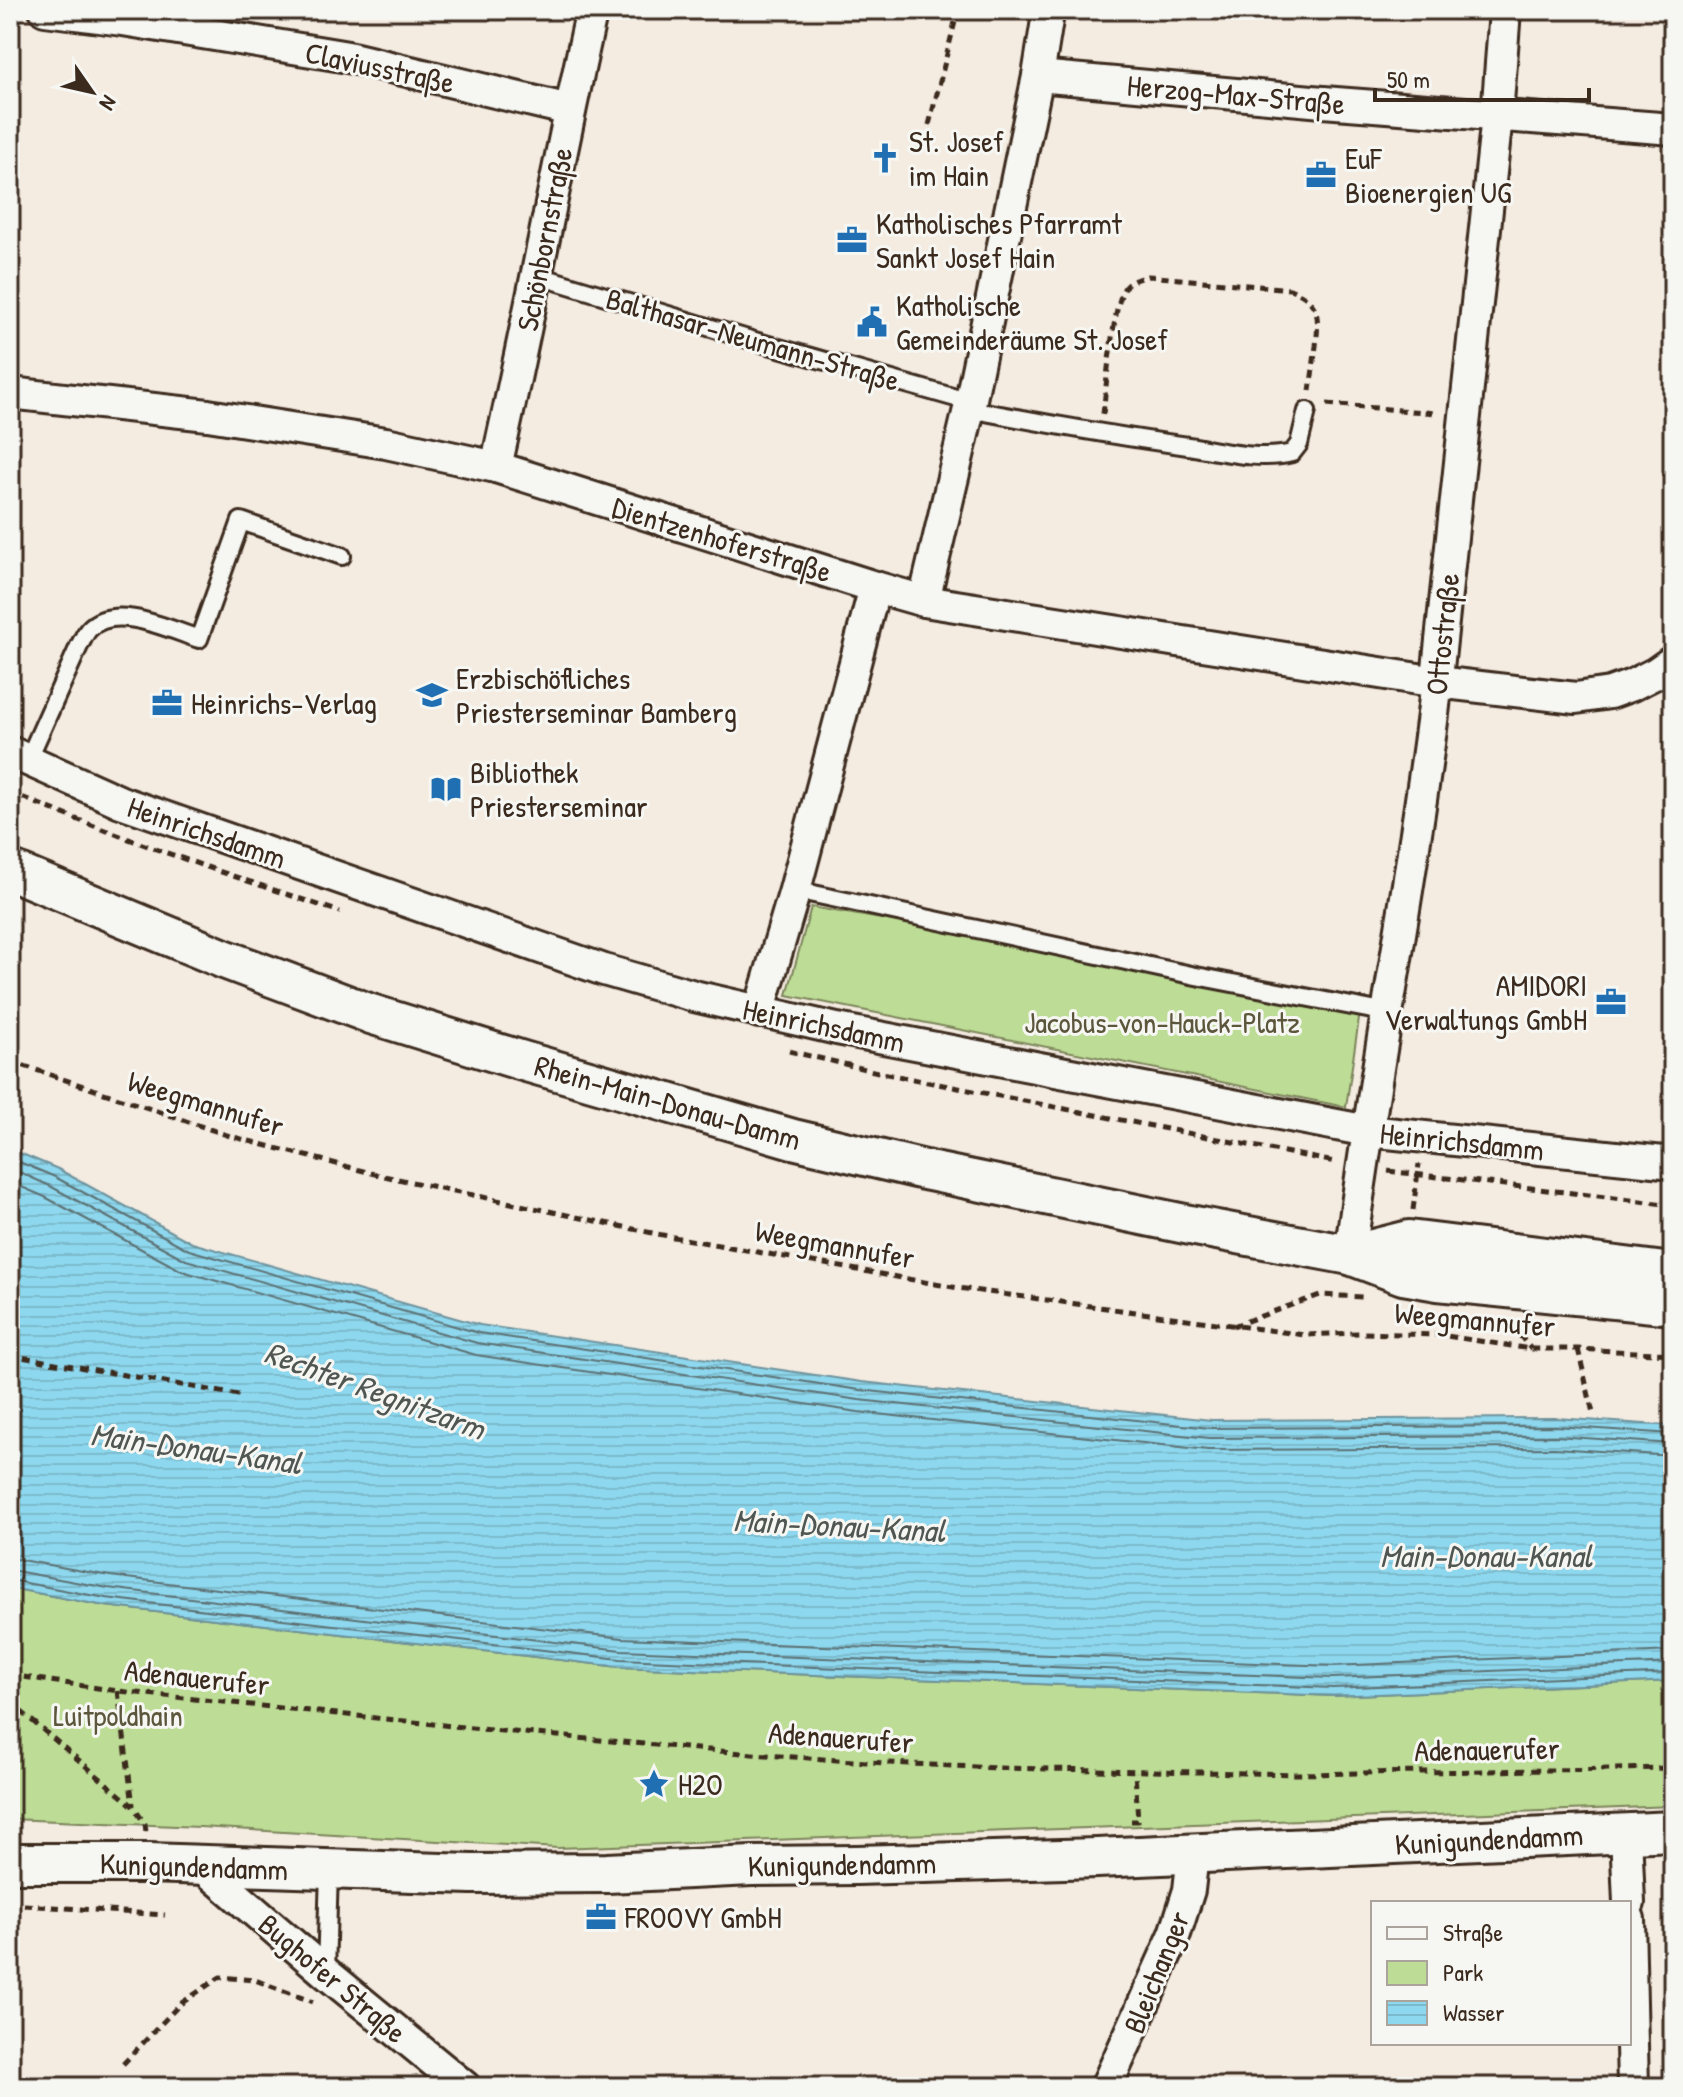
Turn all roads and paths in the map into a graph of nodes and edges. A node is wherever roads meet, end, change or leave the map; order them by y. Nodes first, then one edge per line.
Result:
1 (45, 10) edge
2 (592, 10) edge
3 (958, 10) edge
4 (1046, 10) edge
5 (1505, 10) edge
6 (1038, 76) junction
7 (570, 110) junction
8 (1497, 116) junction
9 (929, 125) dead end
10 (1673, 129) edge
11 (536, 275) junction
12 (10, 393) edge
13 (970, 406) junction
14 (1307, 411) junction
15 (1465, 415) junction
16 (1101, 434) junction
17 (496, 467) junction
18 (342, 556) dead end
19 (875, 587) junction
20 (924, 601) junction
21 (1673, 661) edge
22 (1437, 682) junction
23 (19, 756) edge
24 (10, 870) edge
25 (795, 890) junction
26 (759, 1012) junction
27 (1388, 1013) junction
28 (10, 1061) edge
29 (1368, 1131) junction
30 (1673, 1163) edge
31 (1350, 1255) junction
32 (1673, 1273) edge
33 (1368, 1297) dead end
34 (1673, 1305) edge
35 (1232, 1327) junction
36 (1578, 1349) junction
37 (1673, 1354) edge
38 (10, 1355) edge
39 (244, 1396) dead end
40 (1593, 1413) dead end
41 (10, 1675) edge
42 (118, 1691) junction
43 (10, 1702) edge
44 (1673, 1768) edge
45 (1135, 1772) junction
46 (1138, 1821) dead end
47 (1673, 1831) edge
48 (1626, 1833) junction
49 (1193, 1854) junction
50 (10, 1863) edge
51 (203, 1867) junction
52 (329, 1870) junction
53 (1629, 1901) edge
54 (10, 1904) edge
55 (165, 1915) dead end
56 (326, 1973) junction
57 (1631, 2003) edge
58 (324, 2010) dead end
59 (123, 2064) dead end
60 (465, 2087) edge
61 (1106, 2087) edge
62 (1633, 2087) edge

1 - 7 street, Claviusstraße
2 - 7 street, Schönbornstraße
3 - 9 path
4 - 6 street
5 - 8 street, Ottostraße
6 - 8 street, Herzog-Max-Straße
6 - 13 street
7 - 11 street, Schönbornstraße
8 - 10 street, Herzog-Max-Straße
8 - 15 street, Ottostraße
11 - 13 lane, Balthasar-Neumann-Straße
11 - 17 street, Schönbornstraße
12 - 17 street, Dientzenhoferstraße
13 - 16 lane, Balthasar-Neumann-Straße
13 - 20 street
14 - 15 path
14 - 16 lane, Balthasar-Neumann-Straße
14 - 16 path
15 - 22 street, Ottostraße
17 - 19 street, Dientzenhoferstraße
18 - 23 lane
19 - 20 street, Dientzenhoferstraße
19 - 25 street
20 - 22 street, Dientzenhoferstraße
21 - 22 street, Dientzenhoferstraße
22 - 27 street, Ottostraße
23 - 26 street, Heinrichsdamm
24 - 31 street, Rhein-Main-Donau-Damm
25 - 26 street
25 - 27 lane
26 - 29 street, Heinrichsdamm
27 - 29 street, Ottostraße
28 - 35 path, Weegmannufer
29 - 30 street, Heinrichsdamm
29 - 31 street, Ottostraße
31 - 32 street, Rhein-Main-Donau-Damm
31 - 34 street, Rhein-Main-Donau-Damm
33 - 35 path
35 - 36 path, Weegmannufer
36 - 37 path, Weegmannufer
36 - 40 path
38 - 39 path
41 - 42 path, Adenauerufer
42 - 43 path
42 - 45 path, Adenauerufer
44 - 45 path, Adenauerufer
45 - 46 path
47 - 48 street, Kunigundendamm
48 - 49 street, Kunigundendamm
48 - 53 street
49 - 52 street, Kunigundendamm
49 - 61 street, Bleichanger
50 - 51 street, Kunigundendamm
51 - 52 street, Kunigundendamm
51 - 56 street, Bughofer Straße
52 - 56 lane
54 - 55 path
56 - 60 street, Bughofer Straße
57 - 62 street
58 - 59 path

